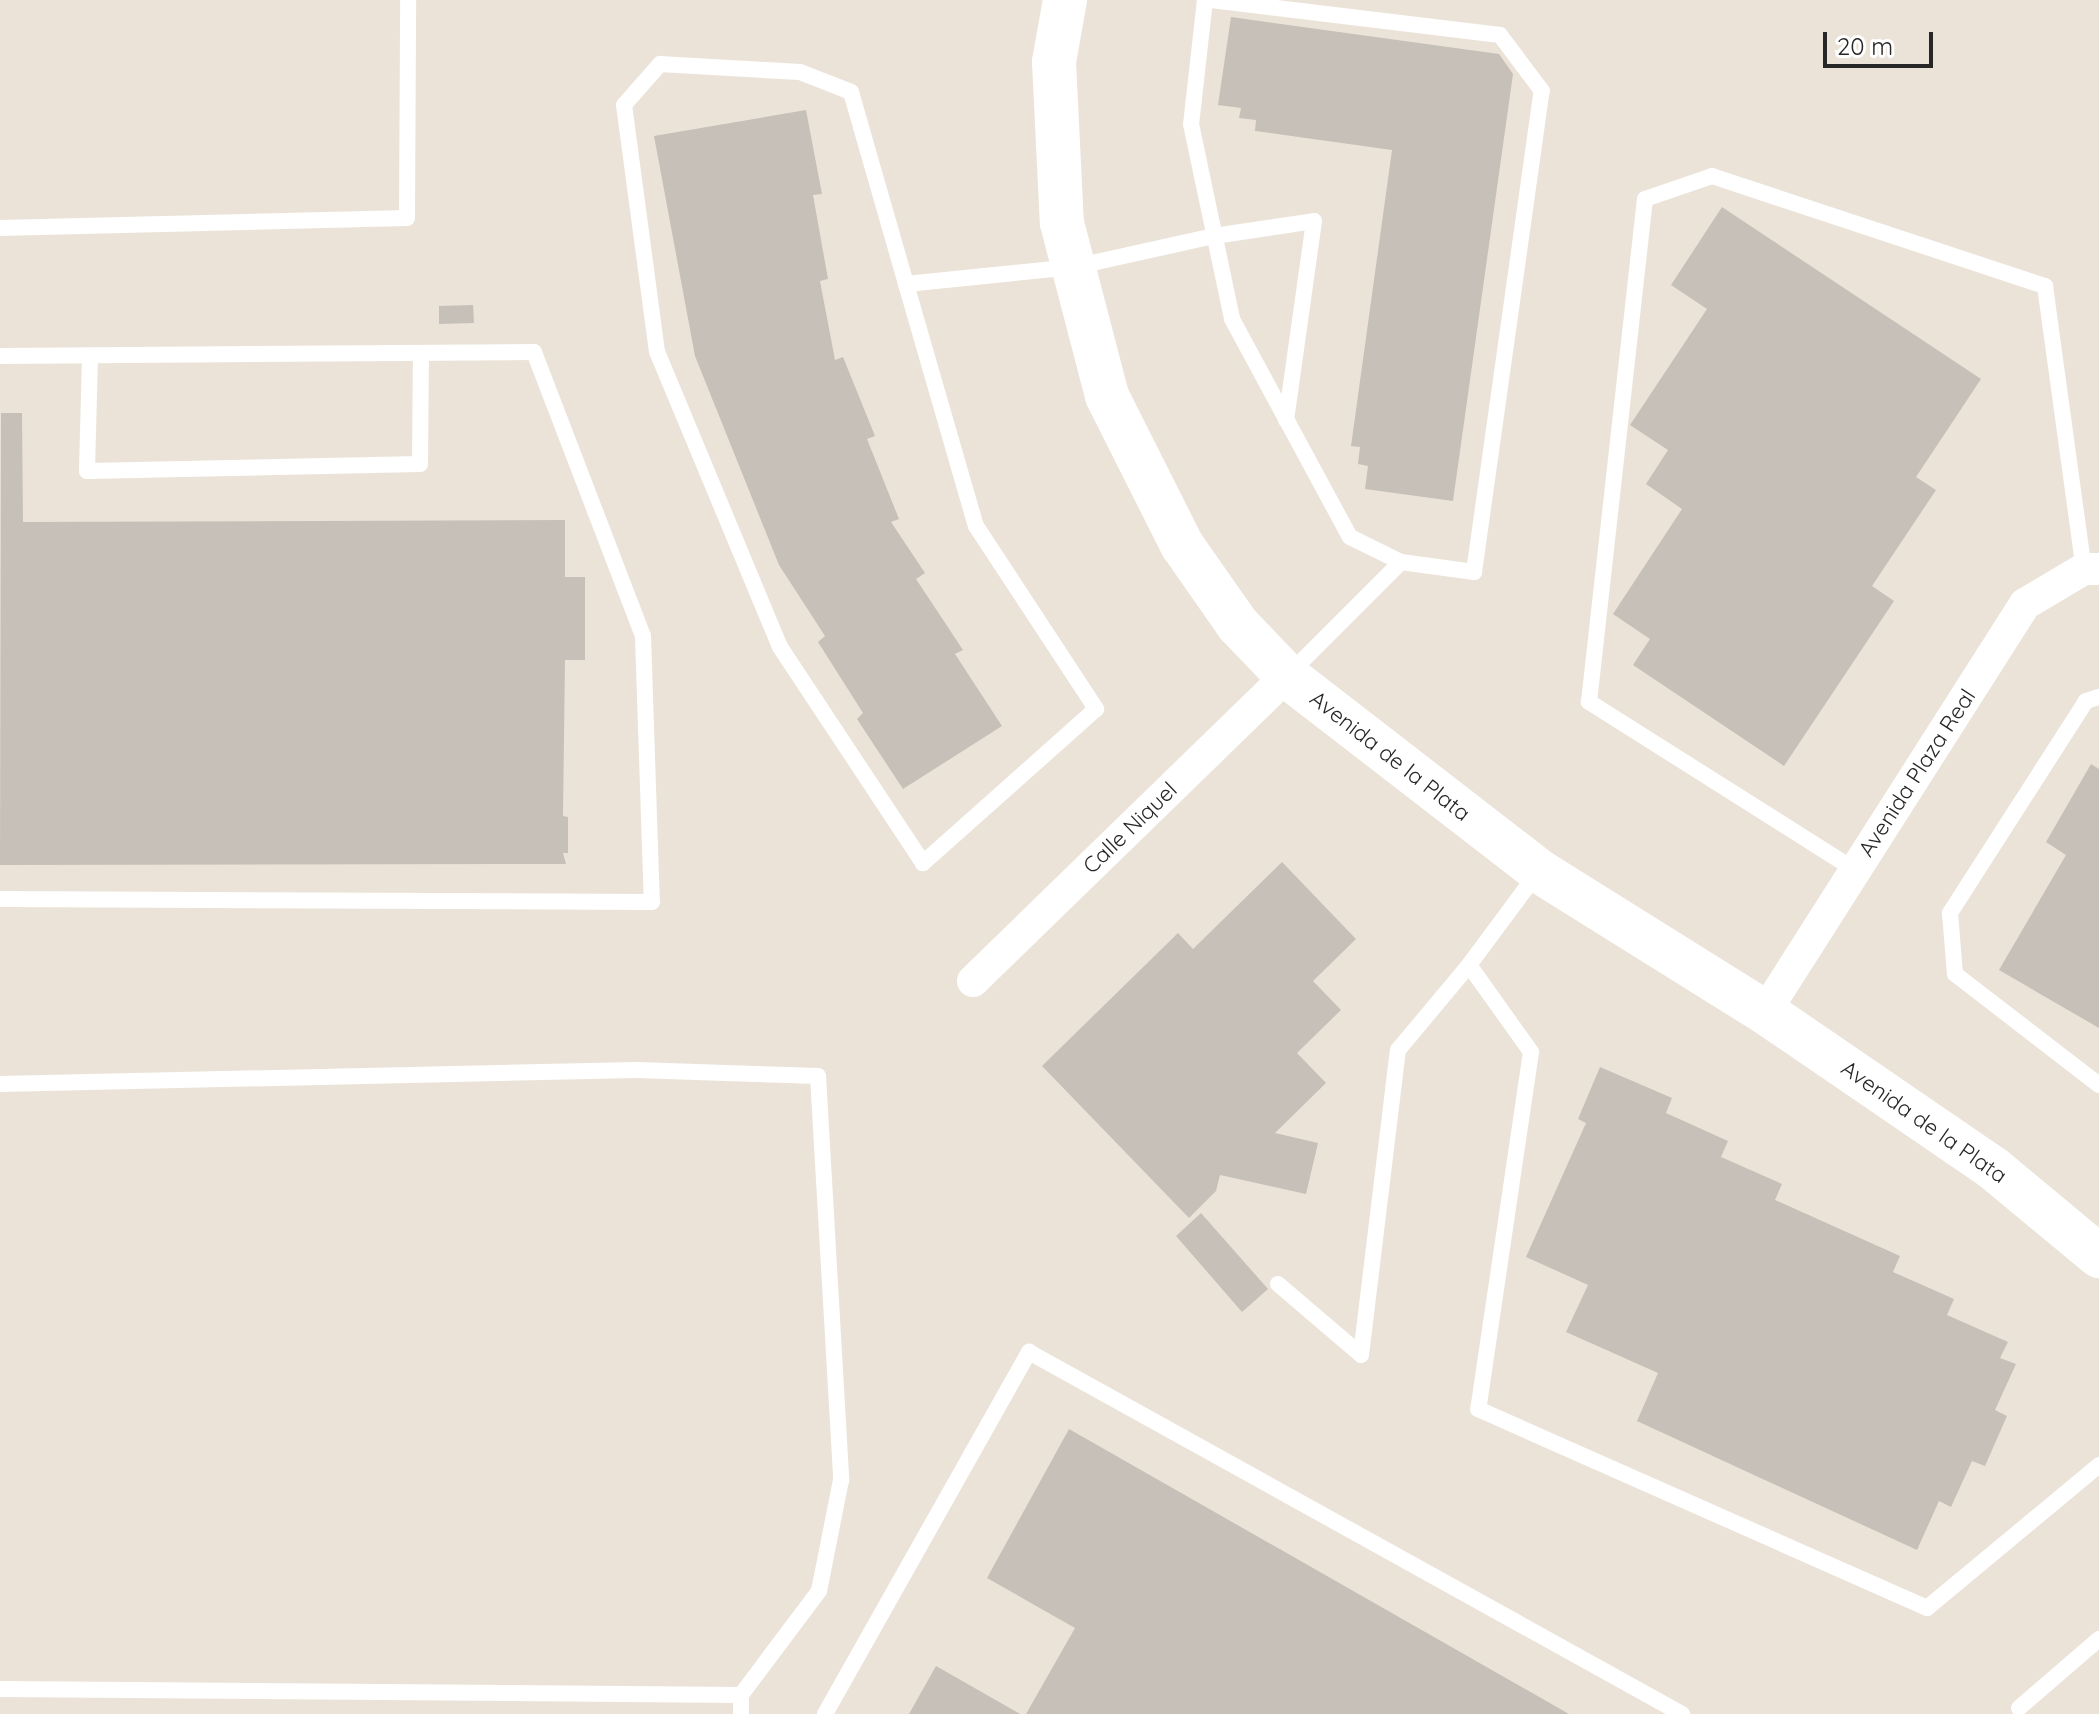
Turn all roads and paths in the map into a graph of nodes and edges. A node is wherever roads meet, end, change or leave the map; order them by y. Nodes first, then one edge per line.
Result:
1 (408, 0) edge
2 (1065, 0) edge
3 (1207, 0) edge
4 (0, 228) edge
5 (1214, 236) junction
6 (1074, 267) junction
7 (906, 284) junction
8 (421, 353) junction
9 (0, 356) edge
10 (90, 356) junction
11 (1286, 420) junction
12 (1401, 562) junction
13 (2092, 569) edge
14 (1287, 676) junction
15 (2099, 697) edge
16 (1855, 870) junction
17 (1539, 871) junction
18 (0, 899) edge
19 (1469, 965) junction
20 (973, 981) dead end
21 (1765, 1012) junction
22 (0, 1084) edge
23 (2099, 1085) edge
24 (2099, 1256) edge
25 (1278, 1284) dead end
26 (2099, 1465) edge
27 (2099, 1639) edge
28 (0, 1689) edge
29 (741, 1695) junction
30 (2019, 1708) dead end
31 (741, 1714) edge
32 (825, 1714) edge
33 (1682, 1714) edge

1 - 4 lane
2 - 6 street, Avenida de la Plata
3 - 5 lane
3 - 12 lane
5 - 6 lane
5 - 11 lane
5 - 11 lane
6 - 7 lane
6 - 14 street, Avenida de la Plata
7 - 7 lane
8 - 10 lane
8 - 10 lane
8 - 18 lane
9 - 10 lane
11 - 12 lane
12 - 14 lane
13 - 16 street, Avenida Plaza Real
13 - 16 lane
14 - 17 street, Avenida de la Plata
14 - 20 street, Calle Niquel
15 - 23 lane
16 - 21 street, Avenida Plaza Real
17 - 19 lane
17 - 21 street, Avenida de la Plata
19 - 25 lane
19 - 26 lane
21 - 24 street, Avenida de la Plata
22 - 29 lane
27 - 30 lane
28 - 29 lane
29 - 31 lane
32 - 33 lane

